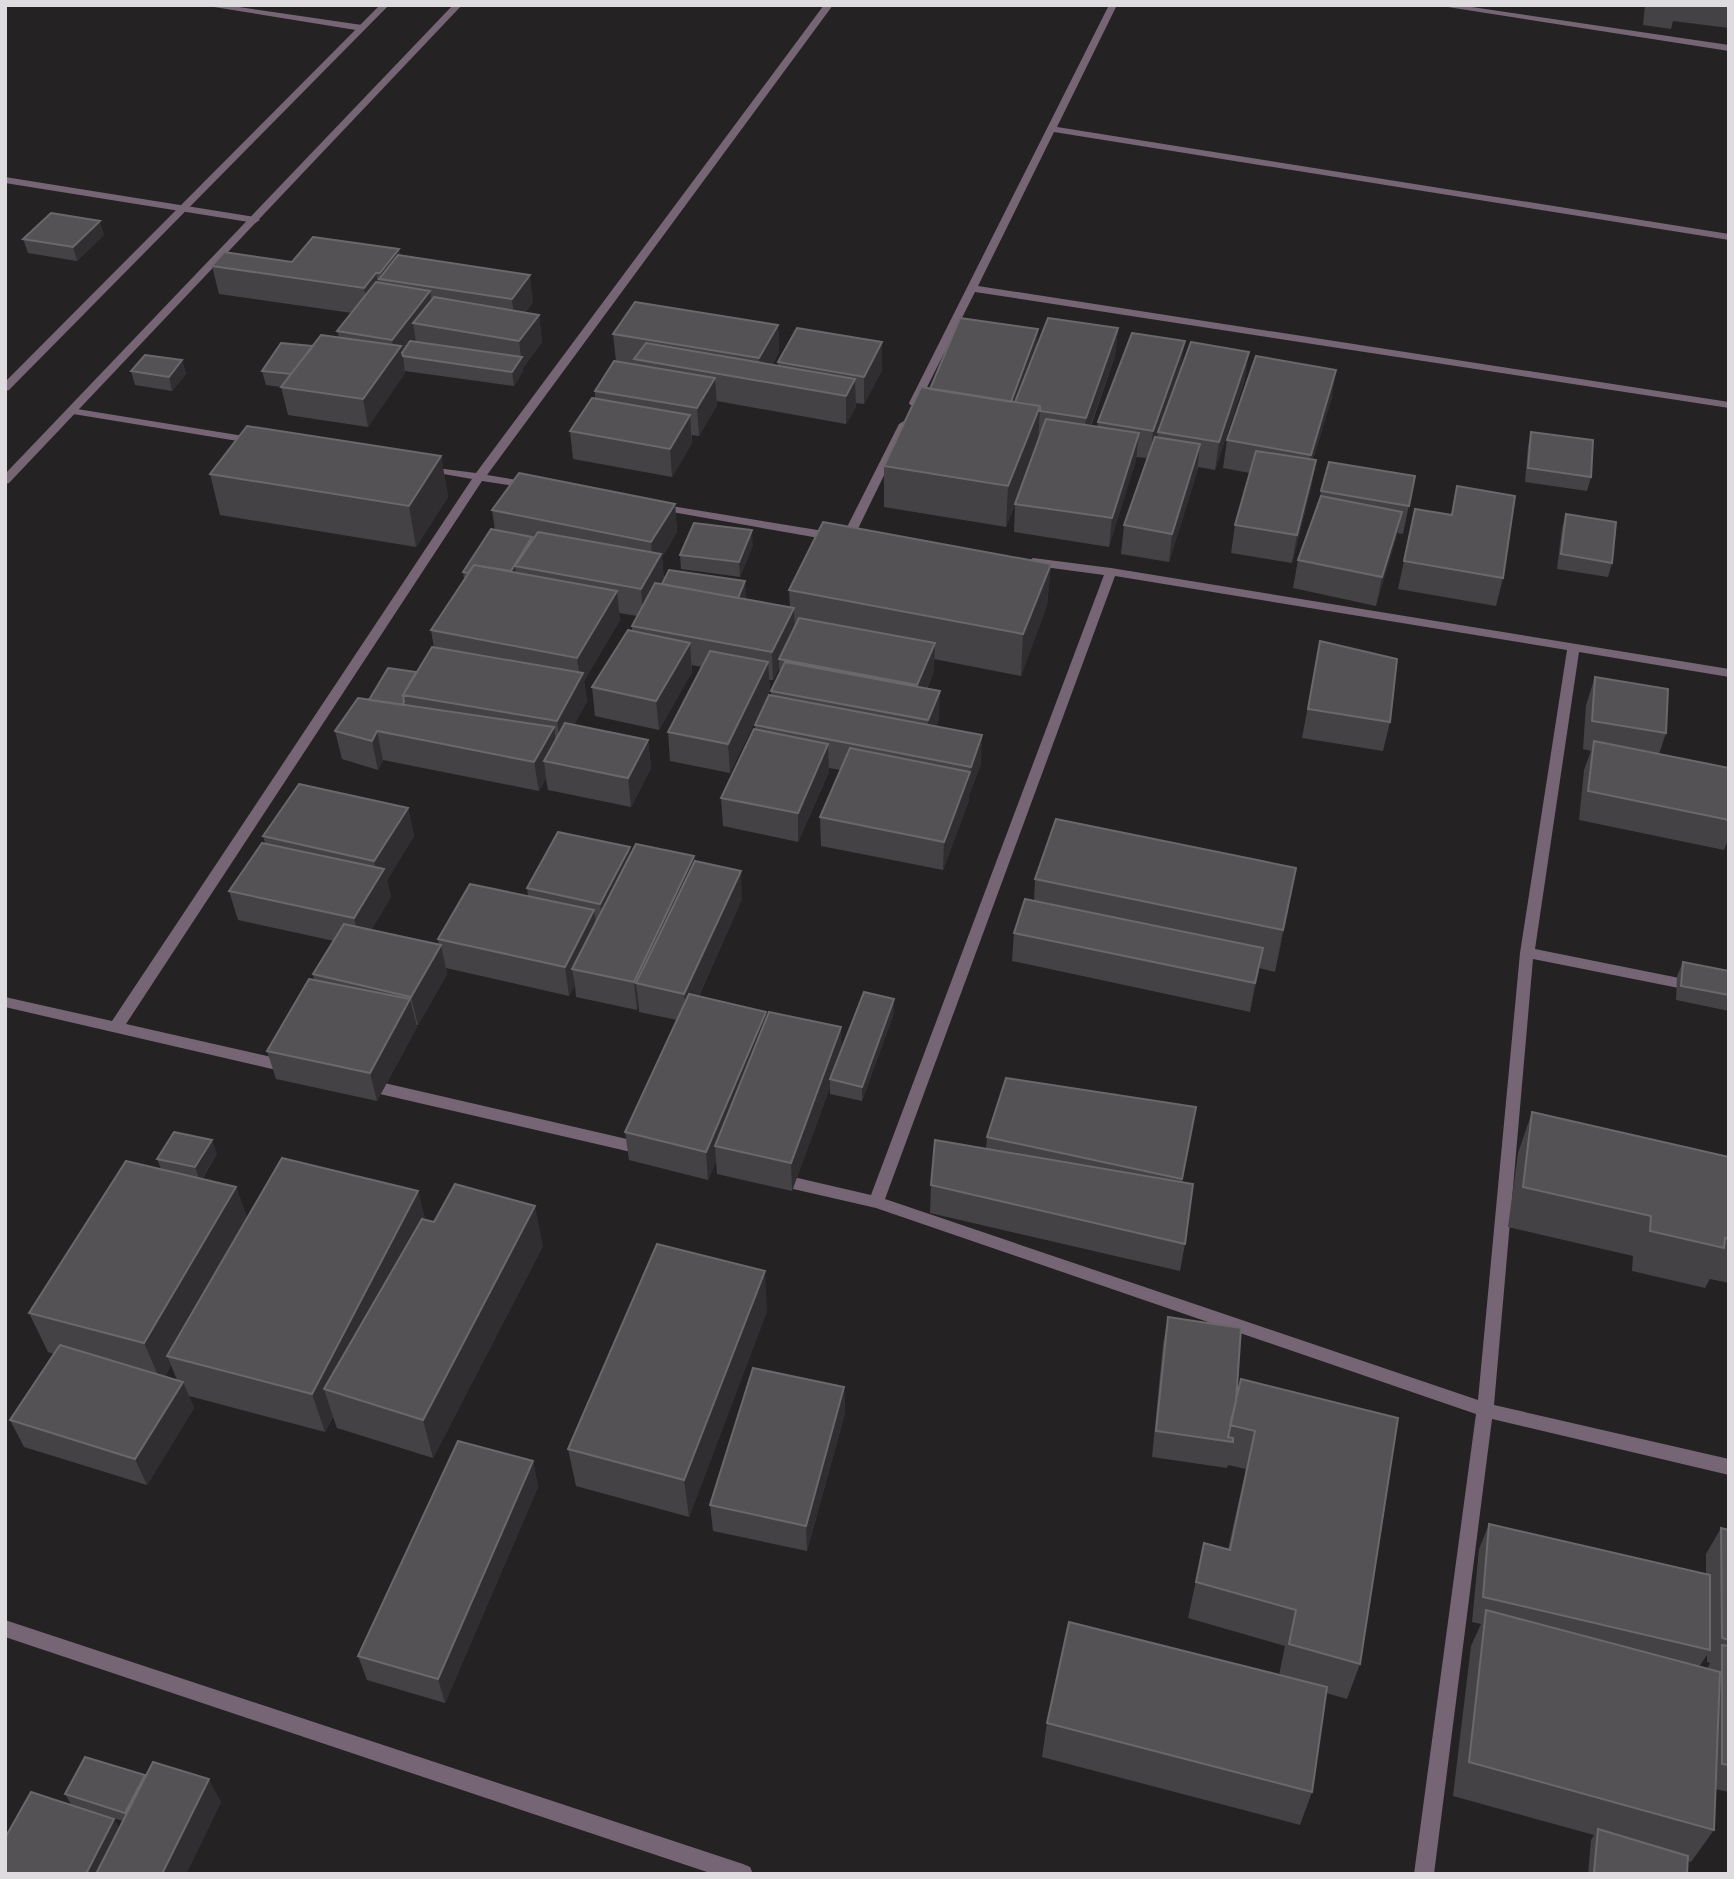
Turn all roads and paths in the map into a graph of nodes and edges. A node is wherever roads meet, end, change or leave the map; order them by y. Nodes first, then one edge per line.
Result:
1 (206, 5) edge
2 (385, 5) edge
3 (458, 5) edge
4 (829, 5) edge
5 (1114, 5) edge
6 (1439, 5) edge
7 (1486, 8) edge
8 (362, 28) junction
9 (1729, 48) edge
10 (1051, 129) junction
11 (5, 180) edge
12 (183, 209) junction
13 (255, 220) junction
14 (1729, 237) edge
15 (971, 288) junction
16 (5, 388) edge
17 (1729, 405) edge
18 (71, 411) junction
19 (275, 444) edge
20 (412, 466) edge
21 (480, 477) junction
22 (5, 481) edge
23 (548, 488) edge
24 (643, 504) edge
25 (847, 539) junction
26 (861, 541) edge
27 (1014, 560) edge
28 (1111, 572) junction
29 (1574, 646) junction
30 (1729, 673) edge
31 (1527, 953) junction
32 (1729, 993) edge
33 (5, 1002) edge
34 (116, 1027) junction
35 (306, 1071) edge
36 (347, 1080) edge
37 (659, 1152) edge
38 (754, 1174) edge
39 (876, 1202) junction
40 (1485, 1410) junction
41 (1729, 1467) edge
42 (5, 1628) edge
43 (743, 1874) edge
44 (1424, 1874) edge

1 - 8 street
2 - 8 street
3 - 13 street
4 - 21 street
5 - 10 street
6 - 7 street
7 - 9 street
8 - 12 street
10 - 14 street
10 - 15 street
11 - 12 street
12 - 13 street
12 - 16 street
13 - 18 street
15 - 17 street
15 - 25 street
18 - 19 street
18 - 22 street
20 - 21 street
21 - 23 street
21 - 34 street
24 - 25 street
25 - 26 street
27 - 28 street
28 - 29 street
28 - 39 street
29 - 30 street
29 - 31 street
31 - 32 street
31 - 40 street
33 - 34 street
34 - 35 street
36 - 37 street
38 - 39 street
39 - 40 street
40 - 41 street
40 - 44 street
42 - 43 street

